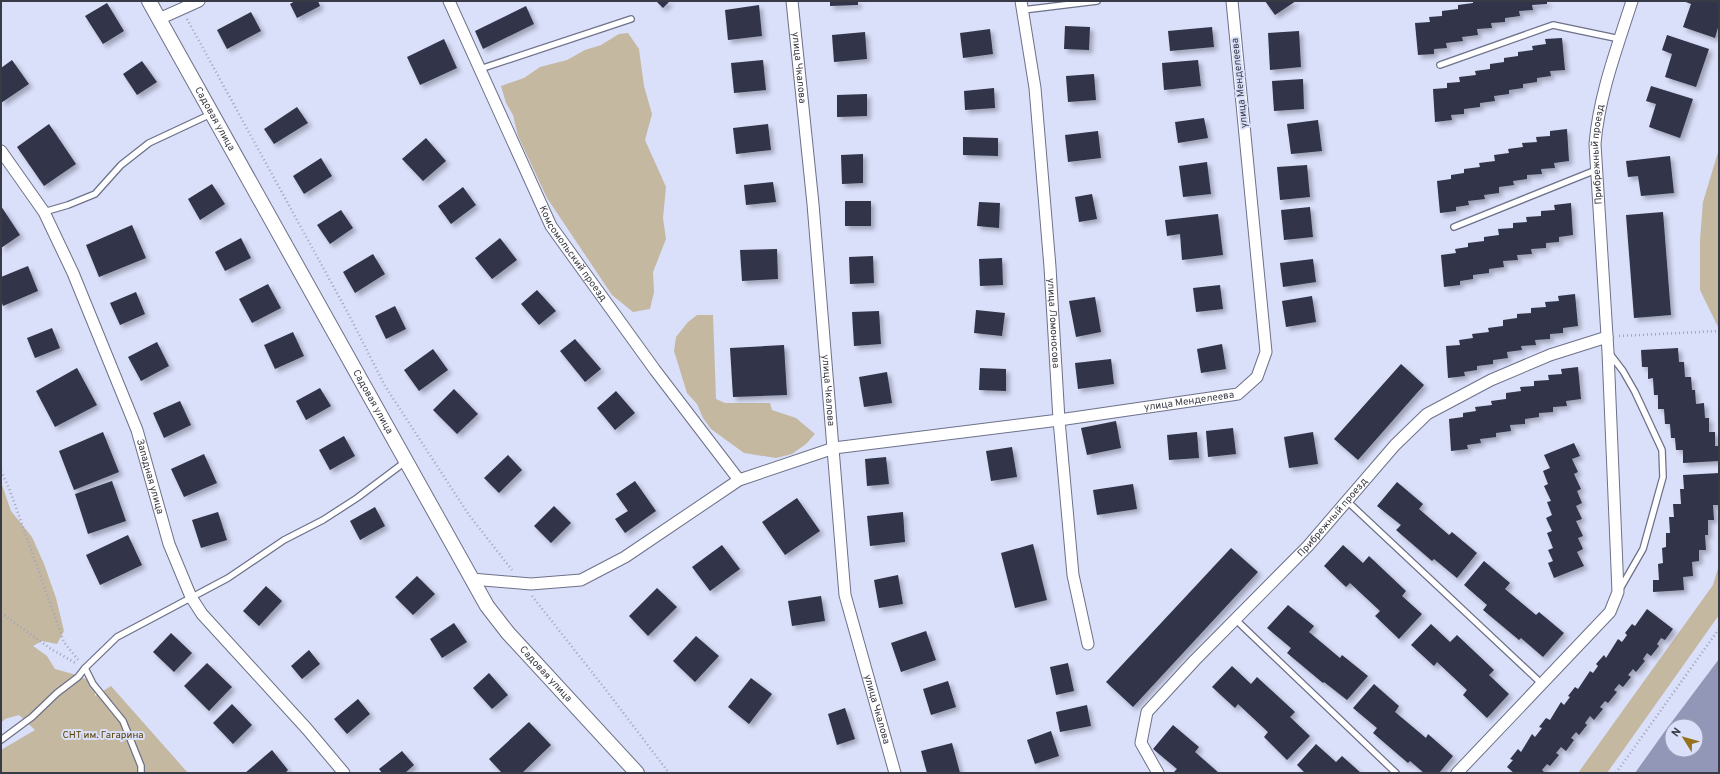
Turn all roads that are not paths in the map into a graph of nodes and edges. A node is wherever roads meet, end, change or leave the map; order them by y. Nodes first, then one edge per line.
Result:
1 (149, 1) edge
2 (199, 1) edge
3 (450, 1) edge
4 (792, 1) edge
5 (1097, 1) edge
6 (1232, 1) edge
7 (1632, 1) edge
8 (1022, 6) edge
9 (159, 19) junction
10 (631, 19) dead end
11 (1620, 39) junction
12 (1440, 65) dead end
13 (480, 69) junction
14 (211, 114) junction
15 (1, 151) edge
16 (1596, 170) junction
17 (44, 212) junction
18 (1454, 227) dead end
19 (1607, 337) junction
20 (1608, 352) junction
21 (1059, 420) junction
22 (834, 448) junction
23 (405, 462) junction
24 (739, 480) junction
25 (1347, 501) junction
26 (471, 579) junction
27 (1618, 592) junction
28 (191, 598) junction
29 (1234, 619) junction
30 (1088, 644) dead end
31 (85, 668) junction
32 (1542, 684) junction
33 (1, 740) edge
34 (141, 773) edge
35 (344, 773) edge
36 (637, 773) edge
37 (895, 773) edge
38 (1158, 773) edge
39 (1396, 773) edge
40 (1457, 773) edge

1 - 9 street, Садовая улица
2 - 9 street
3 - 13 street, Комсомольский проезд
4 - 22 street, улица Чкалова
5 - 8 lane
6 - 21 street, улица Менделеева
7 - 11 street, Прибрежный проезд
8 - 21 street, улица Ломоносова
9 - 14 street, Садовая улица
10 - 13 lane
11 - 12 lane
11 - 16 street, Прибрежный проезд
13 - 24 street, Комсомольский проезд
14 - 17 lane
14 - 23 street, Садовая улица
15 - 17 street, Западная улица
16 - 18 lane
16 - 19 street, Прибрежный проезд
17 - 28 street, Западная улица
19 - 20 street, Прибрежный проезд
19 - 25 street, Прибрежный проезд
20 - 27 street, Прибрежный проезд
20 - 27 lane
21 - 22 street, улица Менделеева
21 - 30 street, улица Ломоносова
22 - 24 street, улица Менделеева
22 - 37 street, улица Чкалова
23 - 26 street, Садовая улица
23 - 28 lane
24 - 26 street, улица Менделеева
25 - 29 street, Прибрежный проезд
25 - 32 lane
26 - 36 street, Садовая улица
27 - 32 street, Прибрежный проезд
28 - 31 lane
28 - 35 street, Западная улица
29 - 38 street, Прибрежный проезд
29 - 39 lane
31 - 33 lane
31 - 34 lane
32 - 40 street, Прибрежный проезд

